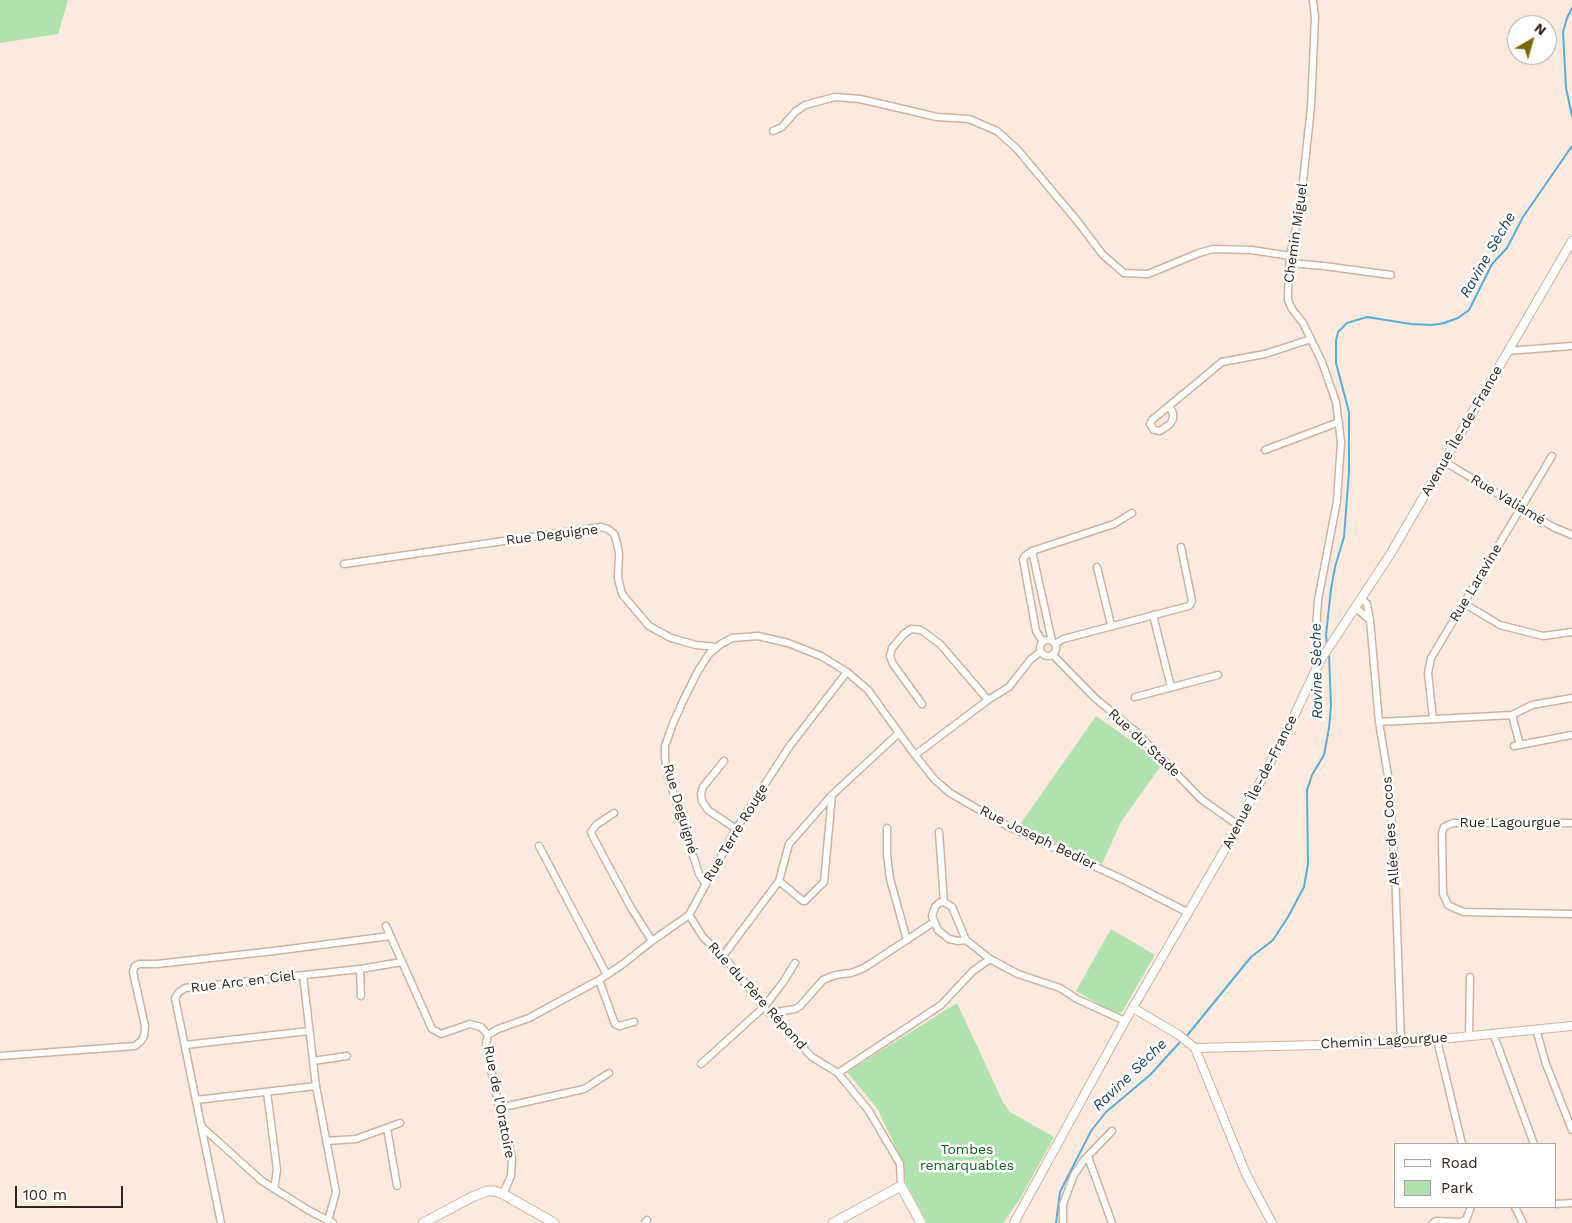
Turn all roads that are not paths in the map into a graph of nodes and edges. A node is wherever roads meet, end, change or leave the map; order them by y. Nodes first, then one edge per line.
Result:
1 (1313, 0) edge
2 (774, 131) dead end
3 (1572, 241) edge
4 (1290, 260) junction
5 (1391, 275) dead end
6 (1311, 339) junction
7 (1572, 346) edge
8 (1508, 351) junction
9 (1169, 406) dead end
10 (1338, 422) junction
11 (1265, 450) dead end
12 (1552, 456) dead end
13 (1445, 462) junction
14 (1522, 508) junction
15 (1132, 513) dead end
16 (1572, 535) edge
17 (1180, 547) dead end
18 (1032, 551) junction
19 (344, 564) dead end
20 (1097, 567) dead end
21 (1362, 599) junction
22 (1465, 604) junction
23 (1356, 608) junction
24 (1153, 616) junction
25 (1370, 620) junction
26 (1111, 625) junction
27 (1572, 632) edge
28 (1043, 642) junction
29 (1054, 643) junction
30 (717, 647) junction
31 (1040, 652) junction
32 (1054, 655) junction
33 (1320, 661) junction
34 (848, 672) junction
35 (1218, 674) dead end
36 (1171, 688) junction
37 (1135, 697) dead end
38 (1572, 698) edge
39 (988, 700) junction
40 (922, 704) dead end
41 (1512, 715) junction
42 (1433, 719) junction
43 (1379, 722) junction
44 (899, 733) junction
45 (1572, 735) edge
46 (915, 756) junction
47 (724, 761) dead end
48 (832, 794) junction
49 (614, 813) dead end
50 (1572, 823) edge
51 (1238, 825) junction
52 (886, 828) dead end
53 (736, 829) junction
54 (939, 832) dead end
55 (539, 846) dead end
56 (779, 881) junction
57 (705, 884) junction
58 (944, 902) junction
59 (1189, 913) junction
60 (1572, 914) edge
61 (689, 915) junction
62 (934, 922) junction
63 (386, 926) dead end
64 (390, 936) junction
65 (907, 940) junction
66 (966, 940) junction
67 (652, 941) junction
68 (723, 956) junction
69 (990, 959) junction
70 (402, 962) junction
71 (795, 963) dead end
72 (360, 968) junction
73 (303, 975) junction
74 (607, 975) junction
75 (1470, 977) dead end
76 (599, 980) junction
77 (361, 996) dead end
78 (764, 1007) junction
79 (1134, 1008) junction
80 (770, 1013) junction
81 (1125, 1021) junction
82 (634, 1022) dead end
83 (1572, 1026) edge
84 (1536, 1029) junction
85 (309, 1031) junction
86 (1493, 1033) junction
87 (488, 1035) junction
88 (1469, 1036) junction
89 (1437, 1040) junction
90 (1401, 1043) junction
91 (185, 1045) junction
92 (1192, 1046) junction
93 (0, 1056) edge
94 (347, 1056) dead end
95 (313, 1060) junction
96 (701, 1064) dead end
97 (609, 1073) dead end
98 (838, 1073) junction
99 (316, 1086) junction
100 (267, 1092) junction
101 (196, 1100) junction
102 (499, 1108) junction
103 (400, 1123) dead end
104 (202, 1127) junction
105 (388, 1128) junction
106 (1572, 1130) edge
107 (1112, 1131) dead end
108 (326, 1141) junction
109 (1462, 1143) edge
110 (1534, 1143) edge
111 (1088, 1157) junction
112 (397, 1186) dead end
113 (901, 1186) junction
114 (274, 1190) junction
115 (503, 1194) junction
116 (1572, 1203) edge
117 (1557, 1204) edge
118 (1471, 1208) edge
119 (1516, 1208) edge
120 (330, 1222) edge
121 (835, 1222) edge
122 (220, 1223) edge
123 (423, 1223) edge
124 (554, 1223) edge
125 (920, 1223) edge
126 (1014, 1223) edge
127 (1063, 1223) edge
128 (1112, 1223) edge
129 (1272, 1223) edge
130 (1433, 1223) edge
131 (1523, 1223) edge

1 - 4 street, Chemin Miguel
2 - 4 street
3 - 8 street, Avenue Île-de-France
4 - 5 street
4 - 6 street, Chemin Miguel
6 - 9 street
6 - 10 street, Chemin Miguel
7 - 8 street
8 - 13 street, Avenue Île-de-France
10 - 11 street
10 - 33 street, Chemin Miguel
12 - 14 street, Rue Laravine
13 - 14 street, Rue Valiamé
13 - 21 street, Avenue Île-de-France
14 - 16 street, Rue Valiamé
14 - 22 street, Rue Laravine
15 - 18 street
17 - 24 street
18 - 28 street
18 - 29 street
19 - 30 street, Rue Deguigne
20 - 26 street
21 - 23 street, Avenue Île-de-France
21 - 25 street, Allée des Cocos
22 - 27 street
22 - 42 street, Rue Laravine
23 - 25 street
23 - 33 street, Avenue Île-de-France
24 - 26 street
24 - 36 street
25 - 43 street, Allée des Cocos
26 - 29 street
28 - 29 street
28 - 31 street
29 - 32 street
30 - 34 street, Rue Deguigné
30 - 57 street, Rue Deguigné
31 - 32 street
31 - 39 street
32 - 51 street, Rue du Stade
33 - 51 street, Avenue Île-de-France
34 - 44 street, Rue Joseph Bedier
34 - 53 street, Rue Terre Rouge
35 - 36 street, Rue du Stade
36 - 37 street, Rue du Stade
38 - 41 street
39 - 40 street
39 - 46 street
41 - 42 street
41 - 45 street
42 - 43 street
43 - 90 street, Allée des Cocos
44 - 46 street, Rue Joseph Bedier
44 - 48 street
46 - 59 street, Rue Joseph Bedier
47 - 53 street
48 - 56 street
48 - 56 street
49 - 67 street
50 - 60 street, Rue Lagourgue
51 - 59 street, Avenue Île-de-France
52 - 65 street
53 - 57 street, Rue Terre Rouge
54 - 58 street
55 - 74 street
56 - 68 street
57 - 61 street, Rue Terre Rouge
58 - 62 street
58 - 66 street
59 - 79 street, Avenue Île-de-France
61 - 67 street, Rue Terre Rouge
61 - 68 street, Rue du Père Répond
62 - 65 street
62 - 66 street
63 - 64 street, Rue de l'Oratoire
64 - 70 street, Rue de l'Oratoire
64 - 93 street
65 - 80 street
66 - 69 street
67 - 74 street, Rue Terre Rouge
68 - 78 street, Rue du Père Répond
69 - 81 street
69 - 98 street
70 - 72 street, Rue Arc en Ciel
70 - 87 street, Rue de l'Oratoire
71 - 78 street
72 - 73 street, Rue Arc en Ciel
72 - 77 street
73 - 85 street, Rue Arc en Ciel
73 - 91 street, Rue Arc en Ciel
74 - 76 street, Rue Terre Rouge
75 - 88 street
76 - 82 street
76 - 87 street, Rue Terre Rouge
78 - 80 street, Rue du Père Répond
78 - 96 street
79 - 81 street, Avenue Île-de-France
79 - 92 street
80 - 98 street, Rue du Père Répond
81 - 126 street, Avenue Île-de-France
83 - 84 street, Chemin Lagourgue
84 - 86 street, Chemin Lagourgue
84 - 106 street
85 - 91 street
85 - 95 street, Rue Arc en Ciel
86 - 88 street, Chemin Lagourgue
86 - 110 street
87 - 102 street, Rue de l'Oratoire
88 - 89 street, Chemin Lagourgue
89 - 90 street, Chemin Lagourgue
89 - 109 street
90 - 92 street, Chemin Lagourgue
91 - 101 street, Rue Arc en Ciel
92 - 129 street
94 - 95 street
95 - 99 street, Rue Arc en Ciel
97 - 102 street
98 - 113 street, Rue du Père Répond
99 - 100 street
99 - 108 street, Rue Arc en Ciel
100 - 101 street
100 - 114 street
101 - 104 street, Rue Arc en Ciel
102 - 115 street, Rue de l'Oratoire
103 - 105 street
104 - 114 street
104 - 122 street, Rue Arc en Ciel
105 - 108 street
105 - 112 street
107 - 111 street
108 - 120 street, Rue Arc en Ciel
111 - 127 street
111 - 128 street
113 - 121 main road
113 - 125 main road, Rue du Père Répond
114 - 120 street
115 - 123 main road
115 - 124 main road
116 - 117 street
118 - 130 street
119 - 131 street

